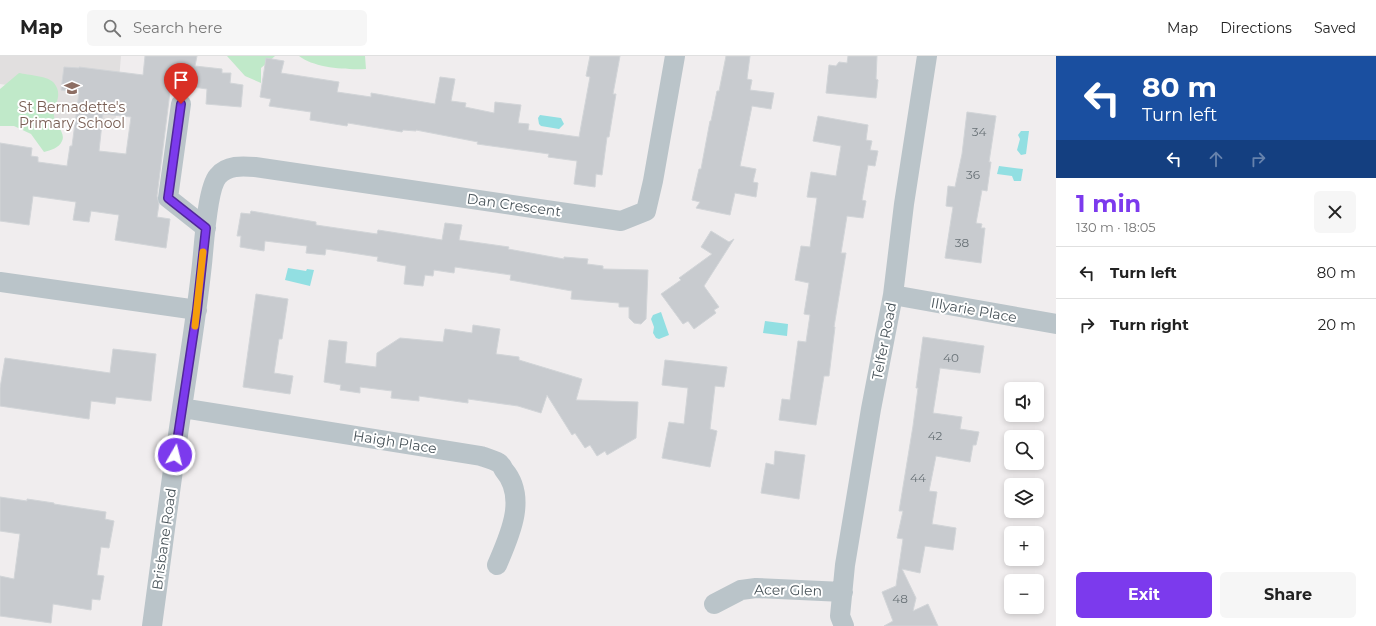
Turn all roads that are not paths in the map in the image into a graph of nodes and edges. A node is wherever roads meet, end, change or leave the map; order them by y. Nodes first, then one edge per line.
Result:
1 (675, 56) edge
2 (927, 56) edge
3 (181, 104) dead end
4 (226, 170) joint
5 (206, 228) junction
6 (1, 288) edge
7 (893, 295) junction
8 (197, 310) junction
9 (1056, 324) edge
10 (182, 408) junction
11 (496, 565) dead end
12 (842, 592) junction
13 (714, 604) dead end
14 (152, 626) edge
15 (844, 626) edge

1 - 4 street, Dan Crescent
2 - 7 street, Telfer Road
3 - 5 street
4 - 5 street, Brisbane Road
5 - 8 street, Brisbane Road
6 - 8 street
7 - 9 street, Illyarie Place
7 - 12 street, Telfer Road
8 - 10 street, Brisbane Road
10 - 11 street, Haigh Place
10 - 14 street, Brisbane Road
12 - 13 street, Acer Glen
12 - 15 street, Telfer Road

